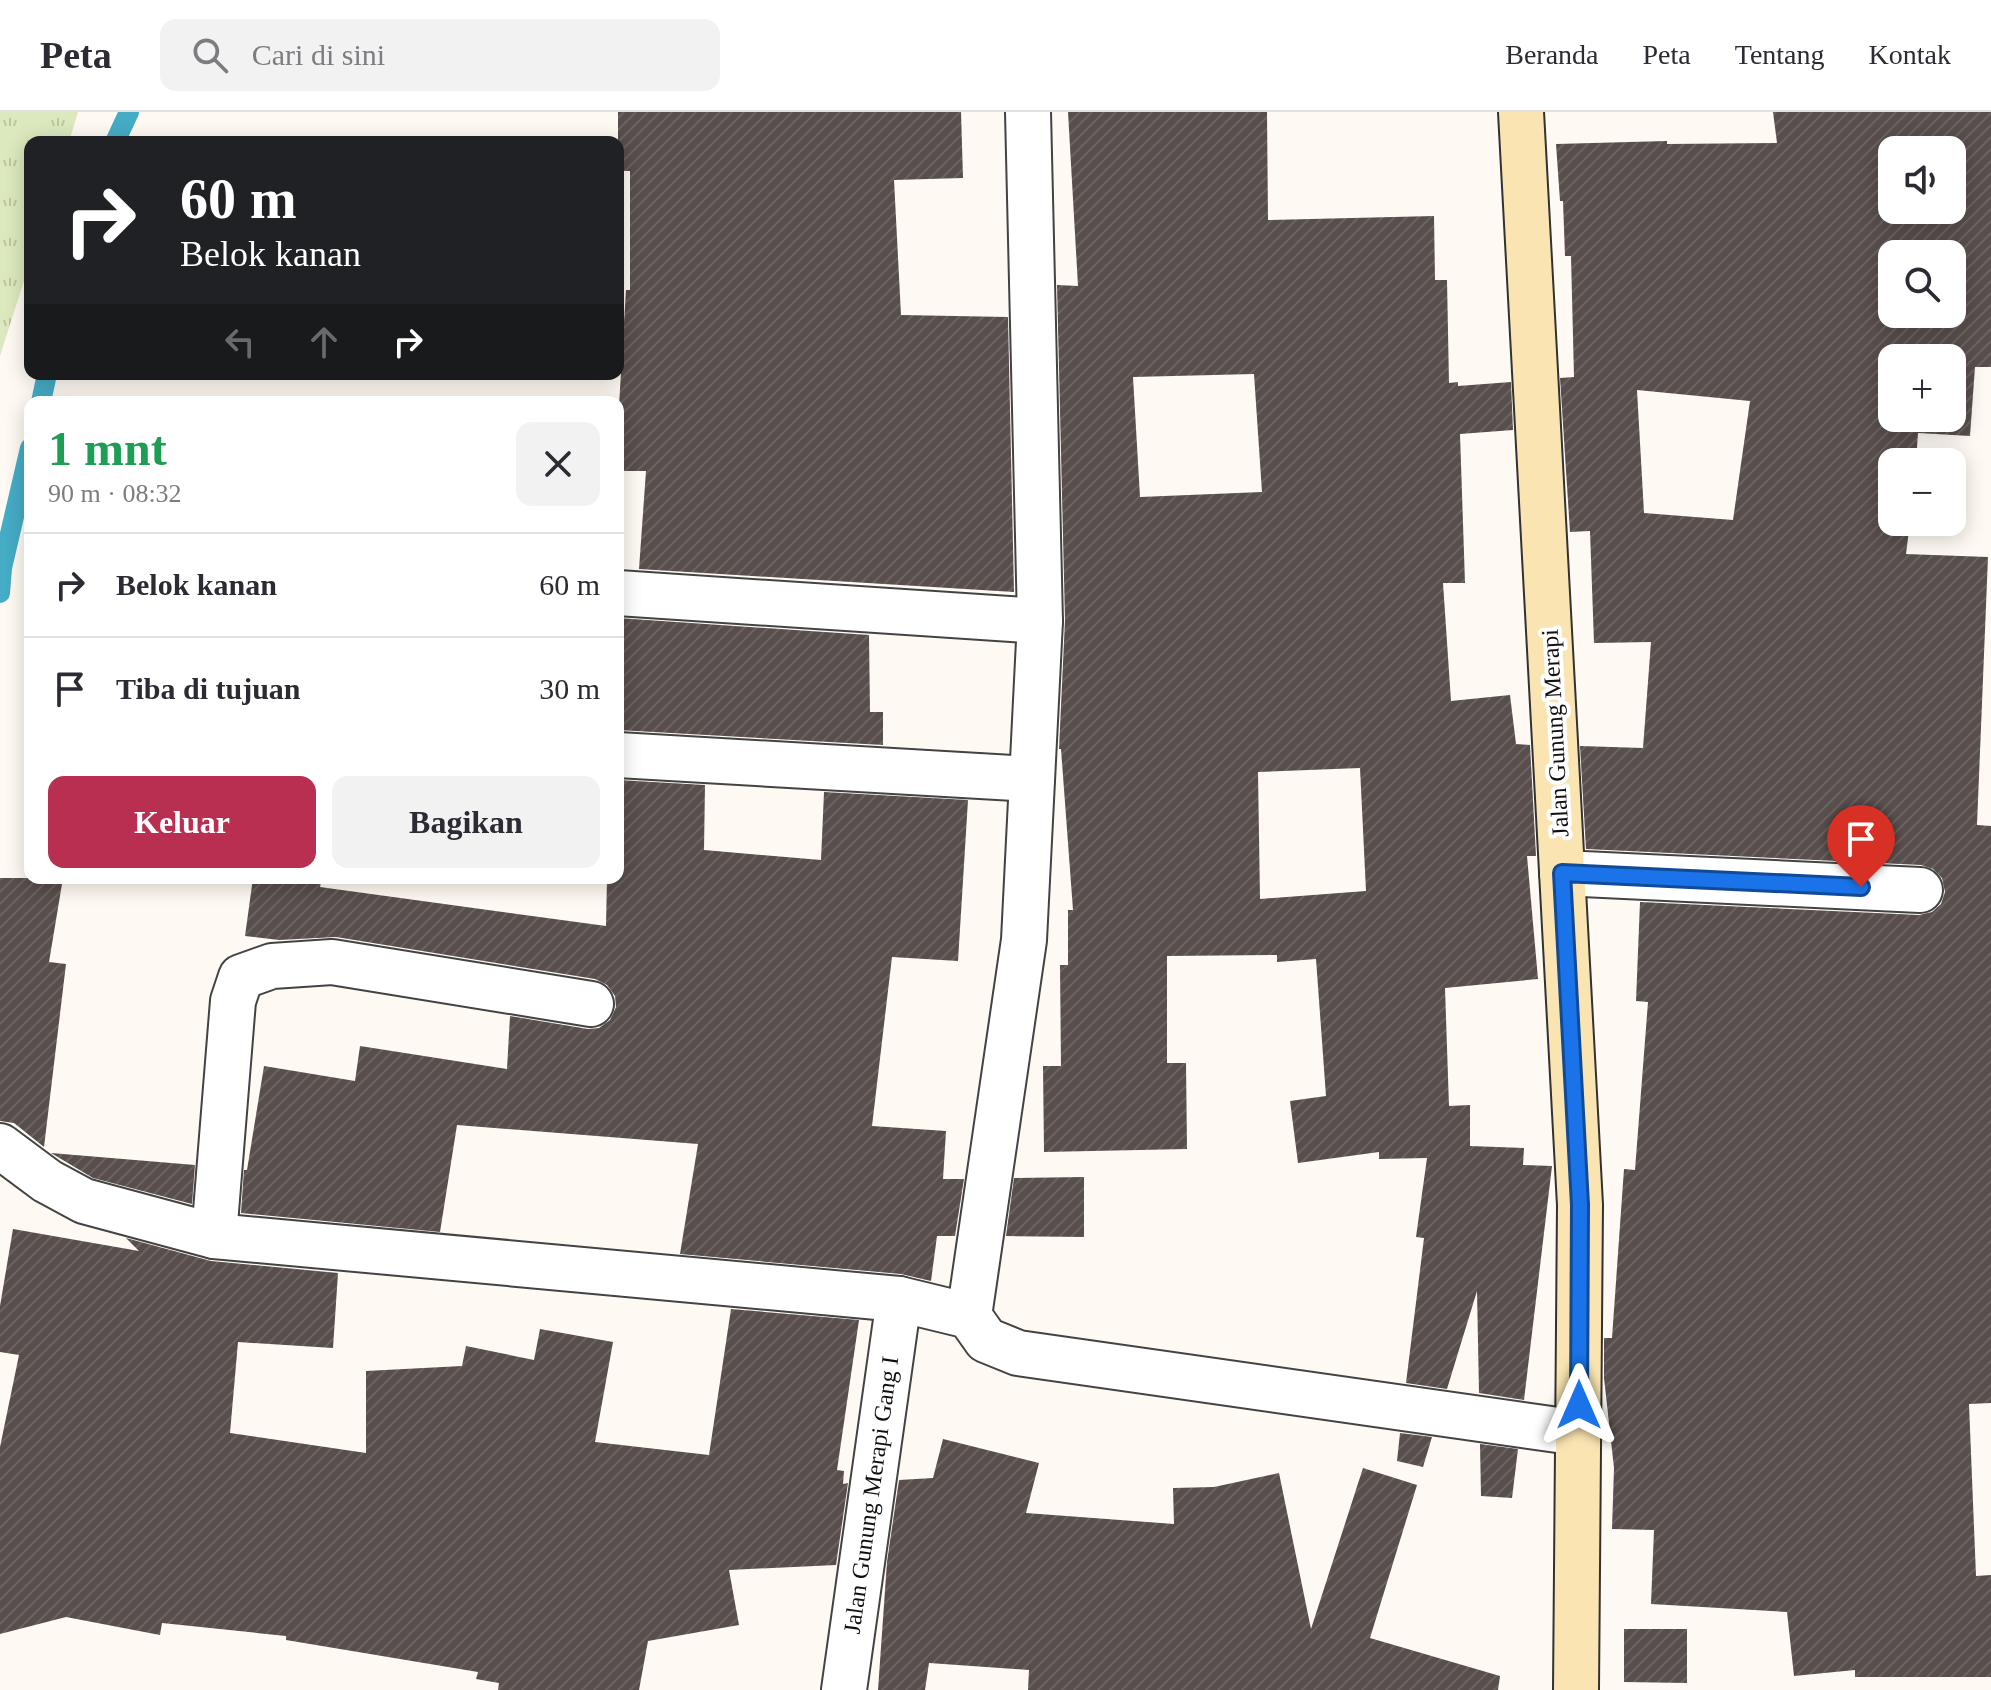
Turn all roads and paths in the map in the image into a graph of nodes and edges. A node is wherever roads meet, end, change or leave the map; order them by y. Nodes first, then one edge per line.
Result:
1 (1028, 112) edge
2 (1521, 112) edge
3 (624, 593) edge
4 (1040, 621) junction
5 (624, 755) edge
6 (1032, 779) junction
7 (1562, 873) junction
8 (1920, 890) dead end
9 (591, 1004) dead end
10 (0, 1146) edge
11 (214, 1236) junction
12 (899, 1299) junction
13 (969, 1316) junction
14 (1579, 1433) junction
15 (844, 1690) edge
16 (1576, 1690) edge

1 - 4 street
2 - 7 main road, Jalan Gunung Merapi
3 - 4 street
4 - 6 street
5 - 6 street
6 - 13 street
7 - 8 street
7 - 14 main road, Jalan Gunung Merapi
9 - 11 street
10 - 11 street
11 - 12 street
12 - 13 street
12 - 15 street, Jalan Gunung Merapi Gang I
13 - 14 street
14 - 16 main road, Jalan Gunung Merapi

